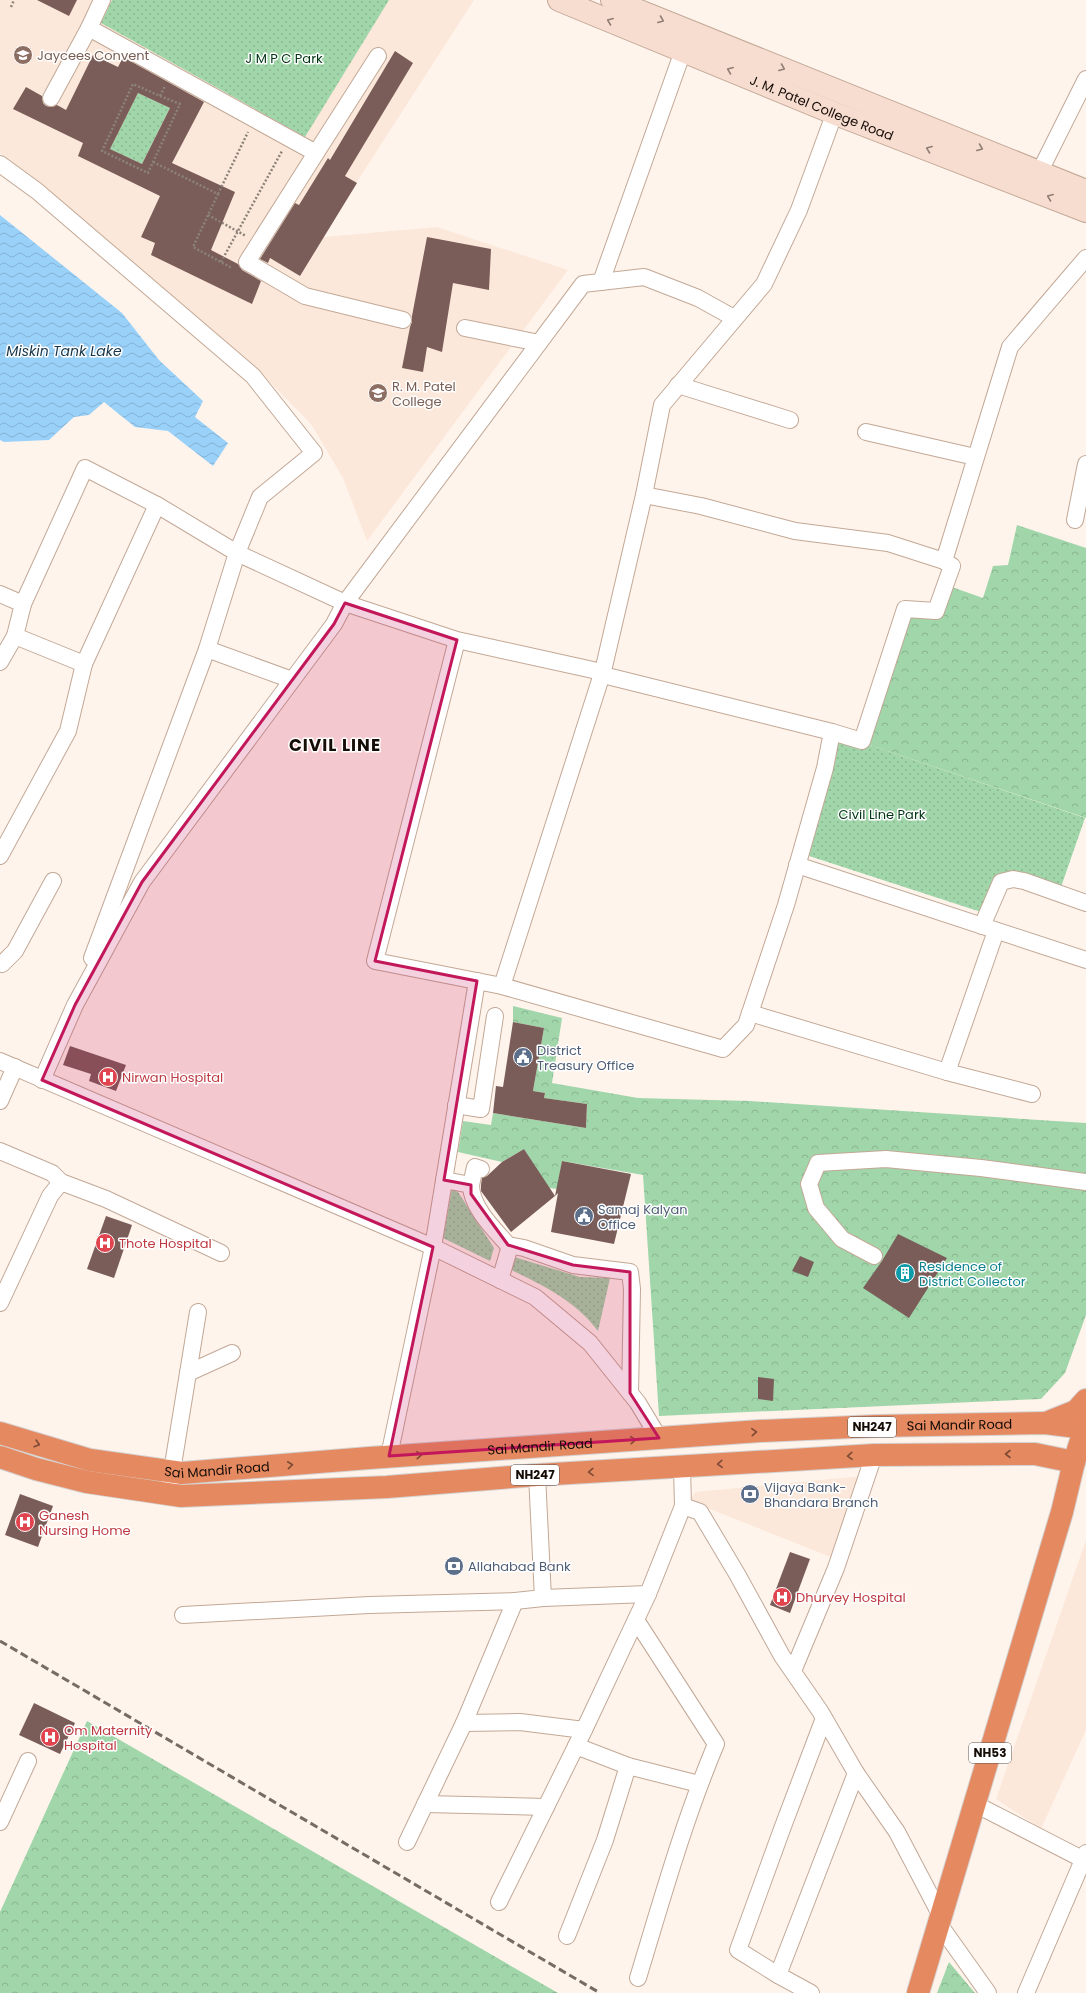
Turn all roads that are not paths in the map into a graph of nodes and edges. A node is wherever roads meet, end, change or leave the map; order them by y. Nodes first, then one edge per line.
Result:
1 (102, 0) edge
2 (559, 0) edge
3 (612, 0) edge
4 (89, 28) junction
5 (683, 50) junction
6 (378, 56) dead end
7 (1086, 79) edge
8 (854, 97) junction
9 (51, 98) dead end
10 (841, 116) junction
11 (316, 153) junction
12 (0, 164) edge
13 (1040, 171) junction
14 (1086, 190) edge
15 (1086, 211) edge
16 (1086, 258) edge
17 (601, 282) junction
18 (734, 318) junction
19 (403, 320) dead end
20 (465, 328) dead end
21 (539, 343) junction
22 (678, 385) junction
23 (790, 420) dead end
24 (866, 432) dead end
25 (975, 457) junction
26 (1086, 464) edge
27 (644, 494) junction
28 (157, 506) junction
29 (1075, 520) dead end
30 (237, 553) junction
31 (944, 561) junction
32 (0, 594) edge
33 (345, 603) junction
34 (23, 604) junction
35 (15, 636) junction
36 (457, 640) junction
37 (206, 648) junction
38 (0, 662) edge
39 (84, 664) junction
40 (602, 674) junction
41 (292, 680) junction
42 (832, 732) junction
43 (0, 856) edge
44 (797, 866) junction
45 (53, 881) dead end
46 (1086, 903) edge
47 (989, 928) junction
48 (1086, 960) edge
49 (0, 963) edge
50 (476, 981) junction
51 (502, 986) junction
52 (75, 1005) junction
53 (750, 1013) junction
54 (495, 1016) dead end
55 (0, 1061) edge
56 (15, 1067) junction
57 (947, 1072) junction
58 (42, 1080) junction
59 (1032, 1094) dead end
60 (0, 1101) edge
61 (456, 1105) junction
62 (0, 1151) edge
63 (481, 1169) dead end
64 (444, 1180) junction
65 (61, 1182) junction
66 (1086, 1182) edge
67 (471, 1185) junction
68 (510, 1246) junction
69 (433, 1247) junction
70 (221, 1253) dead end
71 (874, 1256) dead end
72 (500, 1280) junction
73 (0, 1303) edge
74 (198, 1312) dead end
75 (232, 1352) dead end
76 (188, 1373) junction
77 (630, 1393) junction
78 (1086, 1400) edge
79 (1045, 1424) junction
80 (0, 1433) edge
81 (659, 1438) junction
82 (1082, 1442) edge
83 (1035, 1454) junction
84 (874, 1455) junction
85 (389, 1456) junction
86 (0, 1457) edge
87 (671, 1468) junction
88 (171, 1472) junction
89 (537, 1475) junction
90 (168, 1494) junction
91 (683, 1506) junction
92 (1062, 1512) junction
93 (648, 1594) junction
94 (543, 1598) junction
95 (515, 1601) junction
96 (182, 1615) dead end
97 (636, 1620) junction
98 (793, 1671) junction
99 (824, 1718) junction
100 (464, 1723) junction
101 (584, 1730) junction
102 (576, 1746) junction
103 (28, 1761) dead end
104 (628, 1766) junction
105 (856, 1773) junction
106 (699, 1784) junction
107 (425, 1804) junction
108 (975, 1804) junction
109 (546, 1807) junction
110 (0, 1822) edge
111 (407, 1842) dead end
112 (1085, 1858) edge
113 (499, 1902) dead end
114 (940, 1920) junction
115 (567, 1936) dead end
116 (778, 1975) junction
117 (638, 1978) dead end
118 (811, 1993) edge
119 (918, 1993) edge
120 (988, 1993) edge
121 (1026, 1993) edge

1 - 4 street
5 -> 2 main road, J. M. Patel College Road
3 -> 8 main road, J. M. Patel College Road
4 - 9 street
4 - 11 street
10 -> 5 main road, J. M. Patel College Road
5 - 17 street
6 - 11 street
7 - 13 street
8 - 10 main road
8 -> 13 main road, J. M. Patel College Road
15 -> 10 main road, J. M. Patel College Road
10 - 18 street
11 - 19 street
12 - 30 street
13 - 14 main road, J. M. Patel College Road
16 - 25 street
17 - 18 street
17 - 21 street
18 - 22 street
20 - 21 street
21 - 33 street
22 - 23 street
22 - 27 street
24 - 25 street
25 - 31 street
26 - 29 street
27 - 31 street
27 - 40 street
28 - 30 street
28 - 34 street
28 - 39 street
30 - 33 street
30 - 37 street
31 - 42 street
32 - 34 street
33 - 36 street
33 - 41 street
34 - 35 street
35 - 38 street
35 - 39 street
36 - 40 street
36 - 50 street
37 - 41 street
37 - 52 street
39 - 43 street
40 - 42 street
40 - 51 street
41 - 52 street
42 - 44 street
44 - 47 street
44 - 53 street
45 - 49 street
46 - 47 street
47 - 48 street
47 - 57 street
50 - 51 street
50 - 61 street
51 - 53 street
52 - 58 street
53 - 57 street
54 - 61 street
55 - 56 street
56 - 58 street
56 - 60 street
57 - 59 street
58 - 69 street
61 - 64 street
62 - 65 street
63 - 67 street
64 - 67 street
64 - 69 street
65 - 70 street
65 - 73 street
66 - 71 street
67 - 68 street
68 - 72 street
68 - 77 street
69 - 72 street
69 - 85 street
72 - 77 street
74 - 76 street
75 - 76 street
76 - 88 street
77 - 81 street
78 - 79 highway
81 -> 79 highway, Sai Mandir Road / NH247
79 - 82 highway, Sai Mandir Road / NH247
80 -> 88 highway, Sai Mandir Road / NH247
85 -> 81 highway, Sai Mandir Road / NH247
81 - 87 highway
82 - 83 highway, Sai Mandir Road / NH247
82 - 92 highway, NH53
83 -> 84 highway, Sai Mandir Road / NH247
83 - 92 highway
84 -> 87 highway, Sai Mandir Road / NH247
84 - 98 street
88 -> 85 highway, Sai Mandir Road / NH247
86 - 90 highway, Sai Mandir Road / NH247
87 -> 89 highway, Sai Mandir Road / NH247
87 - 91 street
88 - 90 street
89 - 90 highway, Sai Mandir Road / NH247
89 - 94 street
91 - 93 street
91 - 98 street
92 - 108 highway, NH53
93 - 94 street
93 - 97 street
94 - 95 street
95 - 96 street
95 - 100 street
97 - 101 street
97 - 106 street
98 - 99 street
99 - 105 street
99 - 116 street
100 - 101 street
100 - 107 street
101 - 102 street
102 - 104 street
102 - 109 street
103 - 110 street
104 - 106 street
104 - 115 street
105 - 114 street
105 - 116 street
106 - 117 street
107 - 109 street
107 - 111 street
108 - 112 street
108 - 114 highway, NH53
109 - 113 street
112 - 121 street
114 - 119 highway, NH53
114 - 120 street
116 - 118 street

